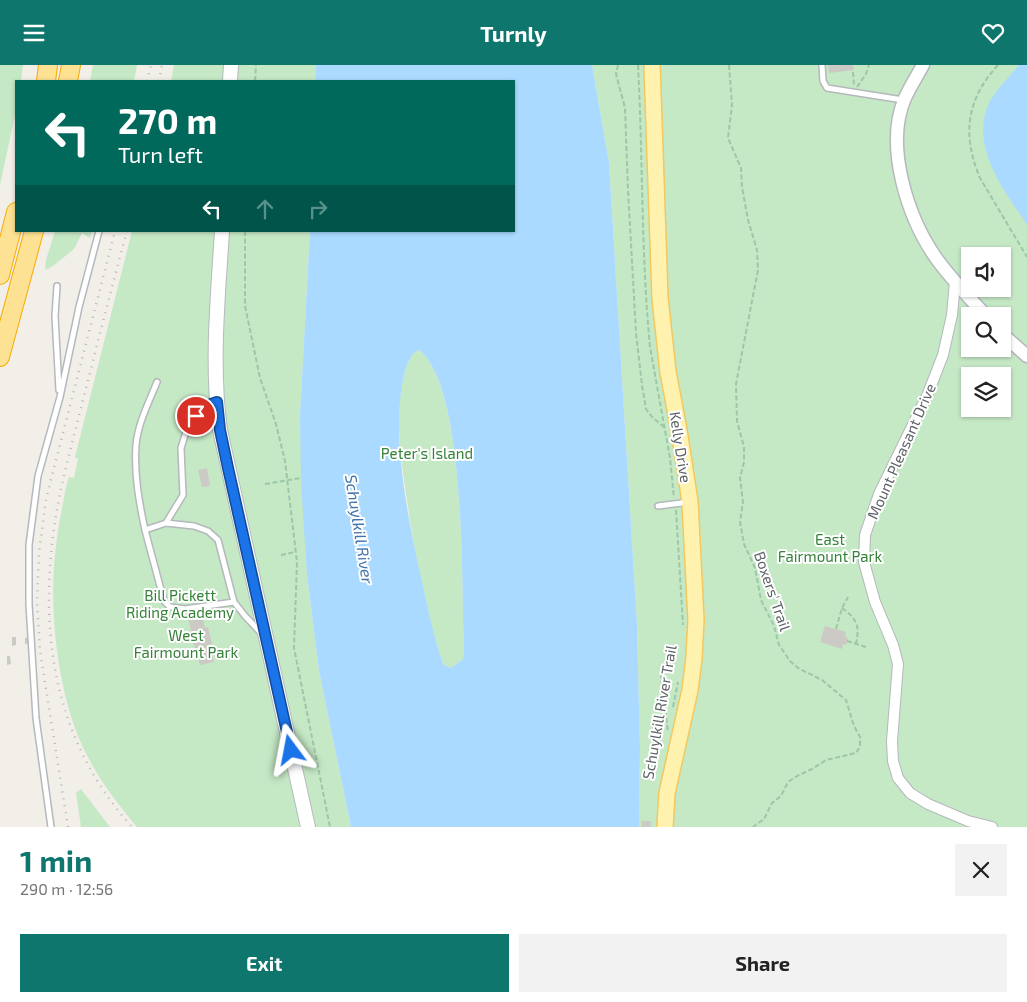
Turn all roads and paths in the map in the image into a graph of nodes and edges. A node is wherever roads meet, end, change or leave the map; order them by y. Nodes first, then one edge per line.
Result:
1 (48, 65) edge
2 (71, 65) edge
3 (231, 65) edge
4 (256, 65) edge
5 (618, 65) edge
6 (652, 65) edge
7 (729, 65) edge
8 (822, 65) edge
9 (868, 65) edge
10 (923, 65) edge
11 (998, 65) edge
12 (853, 72) dead end
13 (46, 80) edge
14 (68, 80) edge
15 (230, 80) edge
16 (255, 80) edge
17 (855, 93) junction
18 (904, 100) junction
19 (15, 216) edge
20 (34, 232) edge
21 (99, 232) edge
22 (222, 232) edge
23 (245, 232) edge
24 (1027, 257) edge
25 (0, 275) edge
26 (955, 282) junction
27 (57, 286) dead end
28 (978, 307) edge
29 (1011, 342) edge
30 (1027, 356) edge
31 (0, 357) edge
32 (157, 382) dead end
33 (60, 397) junction
34 (217, 402) junction
35 (664, 427) dead end
36 (301, 478) dead end
37 (287, 479) junction
38 (264, 484) dead end
39 (690, 502) junction
40 (658, 506) dead end
41 (676, 511) dead end
42 (166, 523) junction
43 (145, 530) junction
44 (295, 552) junction
45 (281, 555) dead end
46 (848, 597) dead end
47 (234, 602) junction
48 (842, 608) junction
49 (836, 629) dead end
50 (684, 633) dead end
51 (265, 637) junction
52 (847, 641) dead end
53 (856, 644) junction
54 (866, 647) dead end
55 (664, 666) dead end
56 (678, 682) dead end
57 (673, 707) dead end
58 (670, 724) dead end
59 (51, 827) edge
60 (308, 827) edge
61 (330, 827) edge
62 (665, 827) edge
63 (753, 827) edge
64 (992, 827) edge

1 - 13 highway
2 - 14 highway
3 - 15 main road
4 - 16 path
5 - 35 path
6 - 39 main road, Kelly Drive
7 - 63 path, Boxers' Trail
8 - 17 lane
9 - 17 path
10 - 18 street
11 - 24 path
12 - 17 path
17 - 18 lane
18 - 26 street
19 - 25 highway
20 - 31 highway
21 - 33 lane
22 - 34 main road
23 - 37 path
26 - 28 street
26 - 64 street, Mount Pleasant Drive
27 - 33 lane
29 - 30 street
32 - 43 lane
33 - 59 lane
34 - 42 lane
34 - 51 main road
36 - 37 path
37 - 38 path
37 - 44 path
39 - 40 lane
39 - 62 main road, Kelly Drive
41 - 50 path, Schuylkill River Trail
42 - 43 lane
42 - 47 lane
43 - 47 lane
44 - 45 path
44 - 61 path
46 - 48 path
47 - 51 lane
48 - 49 path
48 - 53 path
51 - 60 main road
52 - 53 path
53 - 54 path
55 - 58 path, Schuylkill River Trail
56 - 57 path, Schuylkill River Trail

